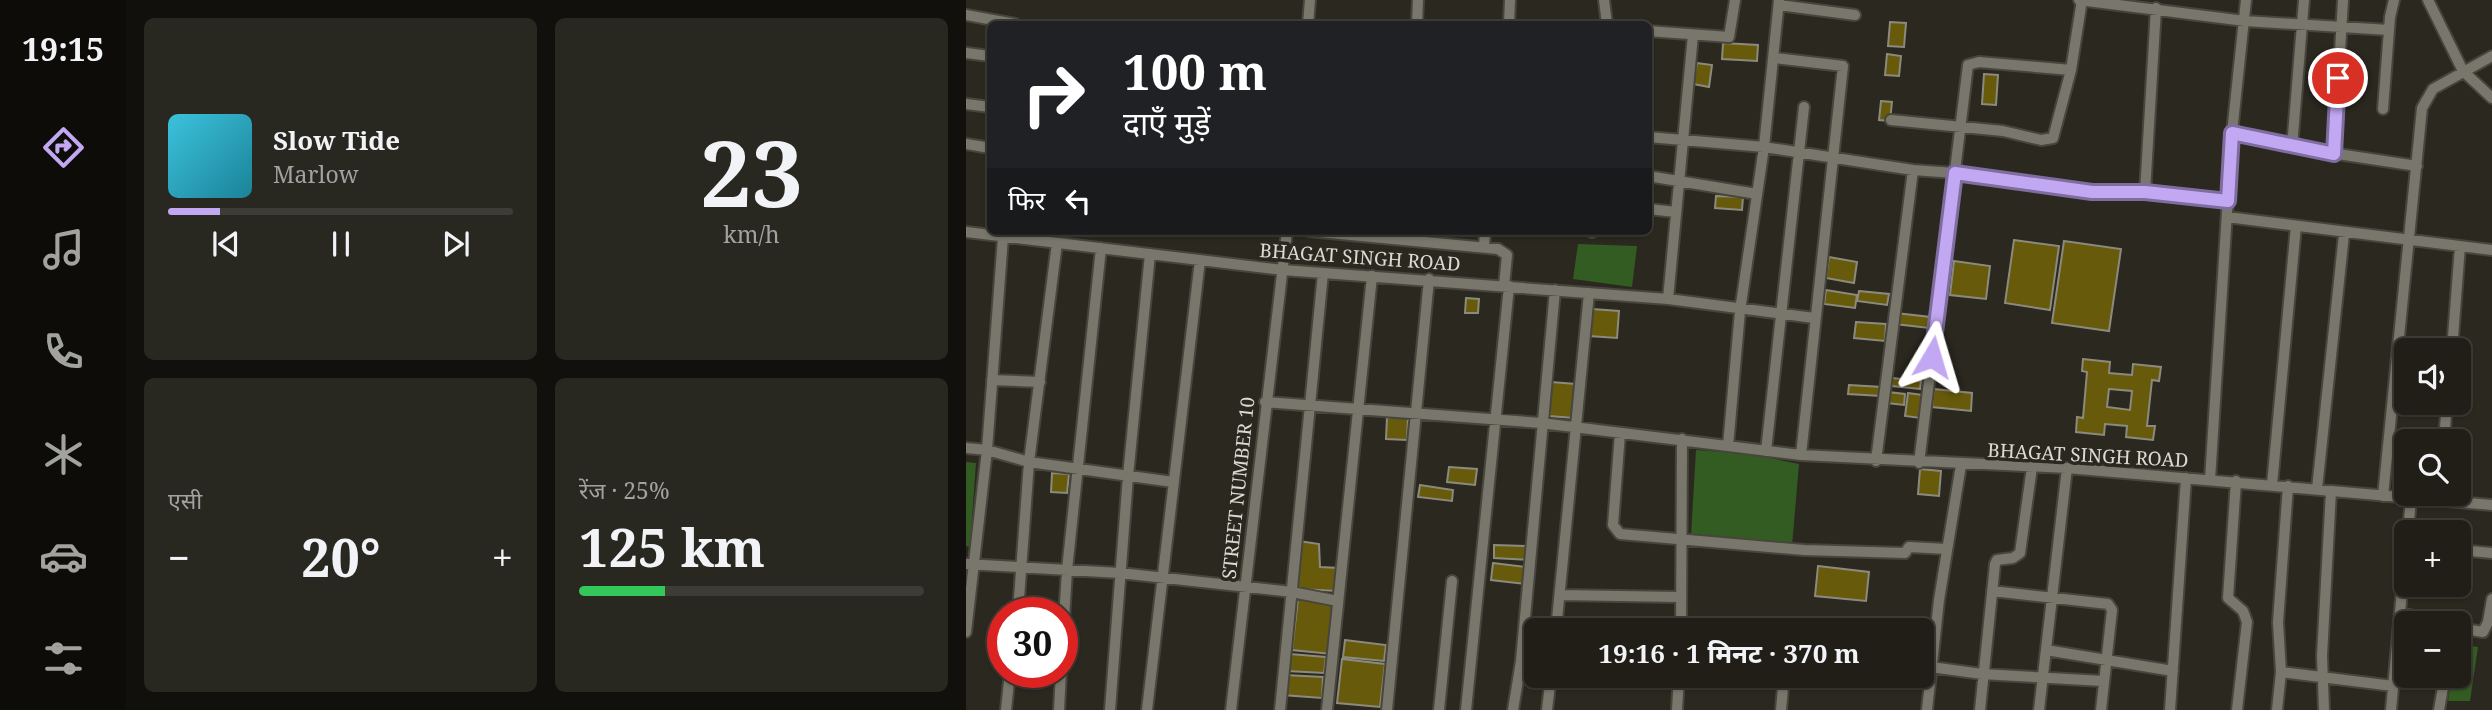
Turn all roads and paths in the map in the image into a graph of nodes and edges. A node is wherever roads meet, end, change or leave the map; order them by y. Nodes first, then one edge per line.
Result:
1 (1310, 0) edge
2 (1419, 0) edge
3 (1510, 0) edge
4 (1604, 0) edge
5 (1735, 0) edge
6 (2080, 0) edge
7 (2246, 0) edge
8 (2304, 0) edge
9 (2343, 0) edge
10 (2394, 0) edge
11 (2428, 0) edge
12 (1779, 3) edge
13 (2156, 8) junction
14 (966, 15) edge
15 (1855, 15) dead end
16 (999, 21) edge
17 (1308, 21) edge
18 (1418, 21) edge
19 (1509, 21) edge
20 (1607, 21) edge
21 (2245, 21) junction
22 (2302, 24) junction
23 (2340, 27) junction
24 (2389, 30) junction
25 (1652, 31) edge
26 (1693, 35) junction
27 (966, 53) edge
28 (987, 56) edge
29 (2492, 56) edge
30 (1774, 58) junction
31 (2071, 70) junction
32 (2463, 71) junction
33 (2492, 98) edge
34 (966, 104) edge
35 (987, 107) edge
36 (1804, 107) dead end
37 (2383, 109) dead end
38 (1891, 120) dead end
39 (1958, 127) junction
40 (2232, 133) junction
41 (1652, 137) edge
42 (1683, 141) junction
43 (966, 144) edge
44 (2292, 146) junction
45 (1764, 147) junction
46 (987, 148) edge
47 (1798, 152) junction
48 (2334, 154) junction
49 (1834, 157) junction
50 (2417, 166) junction
51 (1913, 170) junction
52 (1955, 173) junction
53 (1652, 177) edge
54 (1679, 182) junction
55 (2145, 192) junction
56 (1757, 194) junction
57 (2228, 201) junction
58 (1652, 209) edge
59 (1676, 212) junction
60 (2227, 217) junction
61 (2296, 226) junction
62 (966, 232) edge
63 (2344, 234) junction
64 (987, 235) edge
65 (988, 235) edge
66 (1020, 235) edge
67 (1287, 235) edge
68 (1356, 235) edge
69 (1485, 235) edge
70 (1003, 237) junction
71 (2409, 240) junction
72 (1058, 243) junction
73 (1484, 246) junction
74 (2460, 246) junction
75 (1101, 248) junction
76 (2492, 250) edge
77 (1150, 254) junction
78 (1200, 260) junction
79 (1283, 270) junction
80 (1323, 273) junction
81 (1372, 276) junction
82 (1429, 279) junction
83 (1506, 286) junction
84 (1555, 290) junction
85 (1589, 293) junction
86 (1668, 299) junction
87 (1740, 311) junction
88 (1779, 316) junction
89 (1814, 318) junction
90 (2453, 338) edge
91 (992, 380) junction
92 (1040, 382) junction
93 (1265, 402) junction
94 (1312, 406) junction
95 (1358, 410) junction
96 (1415, 415) junction
97 (1496, 422) junction
98 (1541, 423) junction
99 (1576, 429) junction
100 (1620, 433) junction
101 (1682, 439) junction
102 (1728, 446) junction
103 (966, 448) edge
104 (987, 450) junction
105 (1766, 451) junction
106 (1801, 455) junction
107 (1875, 461) junction
108 (1029, 462) junction
109 (1919, 463) junction
110 (1961, 465) junction
111 (2032, 467) junction
112 (2067, 468) junction
113 (1078, 469) junction
114 (1128, 476) junction
115 (2186, 478) junction
116 (2210, 480) junction
117 (2236, 481) junction
118 (1173, 482) junction
119 (2272, 485) junction
120 (2288, 486) junction
121 (2317, 489) junction
122 (2331, 491) junction
123 (2383, 496) junction
124 (2394, 497) edge
125 (2471, 502) edge
126 (2492, 505) edge
127 (1681, 540) junction
128 (1947, 549) junction
129 (2471, 551) edge
130 (2492, 553) edge
131 (970, 564) edge
132 (1023, 566) junction
133 (1067, 570) junction
134 (1120, 573) junction
135 (1160, 577) junction
136 (1452, 581) dead end
137 (1245, 587) junction
138 (1992, 591) junction
139 (1292, 592) junction
140 (1560, 595) junction
141 (1020, 597) edge
142 (1065, 597) edge
143 (1679, 597) junction
144 (2052, 598) junction
145 (2492, 599) edge
146 (1338, 601) junction
147 (1557, 618) edge
148 (1680, 618) edge
149 (2471, 630) edge
150 (966, 632) edge
151 (1934, 645) edge
152 (2046, 650) junction
153 (2106, 662) junction
154 (1934, 667) edge
155 (2173, 671) junction
156 (2281, 672) junction
157 (1982, 674) junction
158 (2323, 676) junction
159 (2394, 678) edge
160 (2042, 679) junction
161 (2103, 681) junction
162 (2393, 686) junction
163 (1008, 688) edge
164 (1060, 688) edge
165 (1550, 688) edge
166 (1678, 688) edge
167 (1783, 688) edge
168 (1929, 688) edge
169 (2443, 688) edge
170 (1006, 710) edge
171 (1059, 710) edge
172 (1110, 710) edge
173 (1147, 710) edge
174 (1231, 710) edge
175 (1280, 710) edge
176 (1327, 710) edge
177 (1387, 710) edge
178 (1439, 710) edge
179 (1466, 710) edge
180 (1513, 710) edge
181 (1547, 710) edge
182 (1676, 710) edge
183 (1781, 710) edge
184 (1927, 710) edge
185 (1980, 710) edge
186 (2039, 710) edge
187 (2101, 710) edge
188 (2170, 710) edge
189 (2237, 710) edge
190 (2277, 710) edge
191 (2324, 710) edge
192 (2391, 710) edge
193 (2439, 710) edge

1 - 17 street
2 - 18 street
3 - 19 street
4 - 20 street
5 - 26 street
6 - 13 street
6 - 31 street
7 - 21 street
8 - 22 street
9 - 23 street
10 - 24 street
11 - 32 street
12 - 15 street
12 - 30 street
13 - 21 street
13 - 55 street
14 - 16 street
21 - 22 street
21 - 40 street
22 - 23 street
22 - 44 street
23 - 24 street
23 - 48 street
24 - 37 street
25 - 26 street
26 - 42 street
27 - 28 street
29 - 32 street
30 - 45 street
30 - 49 street
31 - 39 street
31 - 39 street
32 - 33 street
32 - 50 street
34 - 35 street
36 - 47 street
38 - 39 street
39 - 52 street
40 - 44 street
40 - 57 street
41 - 42 street
42 - 45 street
42 - 54 street
43 - 46 street
44 - 48 street
45 - 47 street
45 - 56 street
47 - 49 street
47 - 88 street
48 - 50 street
49 - 51 street
49 - 89 street
50 - 71 street
51 - 52 street
51 - 107 street
52 - 55 street
52 - 109 street
53 - 54 street
54 - 56 street
54 - 59 street
55 - 57 street
56 - 87 street
57 - 60 street
58 - 59 street
59 - 86 street
60 - 61 street
60 - 116 street
61 - 63 street
61 - 119 street
62 - 64 street, BHAGAT SINGH ROAD
63 - 71 street
63 - 121 street
65 - 70 street, BHAGAT SINGH ROAD
66 - 70 street, BHAGAT SINGH ROAD
66 - 72 street, BHAGAT SINGH ROAD
67 - 79 street, STREET NUMBER 10
68 - 73 street
69 - 73 street
70 - 91 street
71 - 74 street
71 - 123 street
72 - 75 street, BHAGAT SINGH ROAD
72 - 92 street
73 - 83 street
74 - 76 street
74 - 90 street
75 - 77 street, BHAGAT SINGH ROAD
75 - 113 street
77 - 78 street, BHAGAT SINGH ROAD
77 - 114 street
78 - 79 street, BHAGAT SINGH ROAD
78 - 118 street
79 - 80 street, BHAGAT SINGH ROAD
79 - 93 street, STREET NUMBER 10
80 - 81 street, BHAGAT SINGH ROAD
80 - 94 street
81 - 82 street, BHAGAT SINGH ROAD
81 - 95 street
82 - 83 street, BHAGAT SINGH ROAD
82 - 96 street
83 - 84 street, BHAGAT SINGH ROAD
83 - 97 street
84 - 85 street, BHAGAT SINGH ROAD
84 - 98 street
85 - 86 street, BHAGAT SINGH ROAD
85 - 99 street
86 - 87 street, BHAGAT SINGH ROAD
87 - 88 street, BHAGAT SINGH ROAD
87 - 102 street
88 - 89 street, BHAGAT SINGH ROAD
88 - 105 street
89 - 106 street
91 - 92 street
91 - 104 street
92 - 108 street
93 - 94 street, BHAGAT SINGH ROAD
93 - 137 street, STREET NUMBER 10
94 - 95 street, BHAGAT SINGH ROAD
94 - 139 street
95 - 96 street, BHAGAT SINGH ROAD
95 - 146 street
96 - 97 street, BHAGAT SINGH ROAD
96 - 177 street
97 - 98 street, BHAGAT SINGH ROAD
97 - 179 street
98 - 99 street, BHAGAT SINGH ROAD
98 - 180 street
99 - 100 street, BHAGAT SINGH ROAD
99 - 140 street
100 - 101 street, BHAGAT SINGH ROAD
100 - 127 street
101 - 102 street, BHAGAT SINGH ROAD
101 - 127 street
102 - 105 street, BHAGAT SINGH ROAD
103 - 104 street
104 - 108 street
104 - 131 street
105 - 106 street, BHAGAT SINGH ROAD
106 - 107 street, BHAGAT SINGH ROAD
107 - 109 street, BHAGAT SINGH ROAD
108 - 113 street
108 - 132 street
109 - 110 street, BHAGAT SINGH ROAD
110 - 111 street, BHAGAT SINGH ROAD
110 - 128 street
111 - 112 street, BHAGAT SINGH ROAD
111 - 138 street
112 - 115 street, BHAGAT SINGH ROAD
112 - 144 street
113 - 114 street
113 - 133 street
114 - 118 street
114 - 134 street
115 - 116 street, BHAGAT SINGH ROAD
115 - 155 street
116 - 117 street, BHAGAT SINGH ROAD
117 - 119 street, BHAGAT SINGH ROAD
117 - 189 street
118 - 135 street
119 - 120 street, BHAGAT SINGH ROAD
120 - 121 street, BHAGAT SINGH ROAD
120 - 156 street
121 - 122 street, BHAGAT SINGH ROAD
122 - 123 street, BHAGAT SINGH ROAD
122 - 158 street
123 - 124 street, BHAGAT SINGH ROAD
125 - 126 street, BHAGAT SINGH ROAD
127 - 128 street
127 - 143 street
128 - 151 street
129 - 130 street
131 - 132 street
131 - 150 street
132 - 133 street
132 - 141 street
133 - 134 street
133 - 142 street
134 - 135 street
134 - 172 street
135 - 137 street
135 - 173 street
136 - 178 street
137 - 139 street
137 - 174 street, STREET NUMBER 10
138 - 144 street
138 - 157 street
139 - 146 street
139 - 175 street
140 - 143 street
140 - 147 street
143 - 148 street
144 - 152 street
144 - 153 street
145 - 149 street
146 - 176 street
152 - 153 street
152 - 160 street
153 - 155 street
153 - 161 street
154 - 157 street
155 - 188 street
156 - 158 street
156 - 190 street
157 - 160 street
157 - 185 street
158 - 162 street
158 - 191 street
159 - 162 street
160 - 161 street
160 - 186 street
161 - 187 street
162 - 192 street
163 - 170 street
164 - 171 street
165 - 181 street
166 - 182 street
167 - 183 street
168 - 184 street
169 - 193 street

